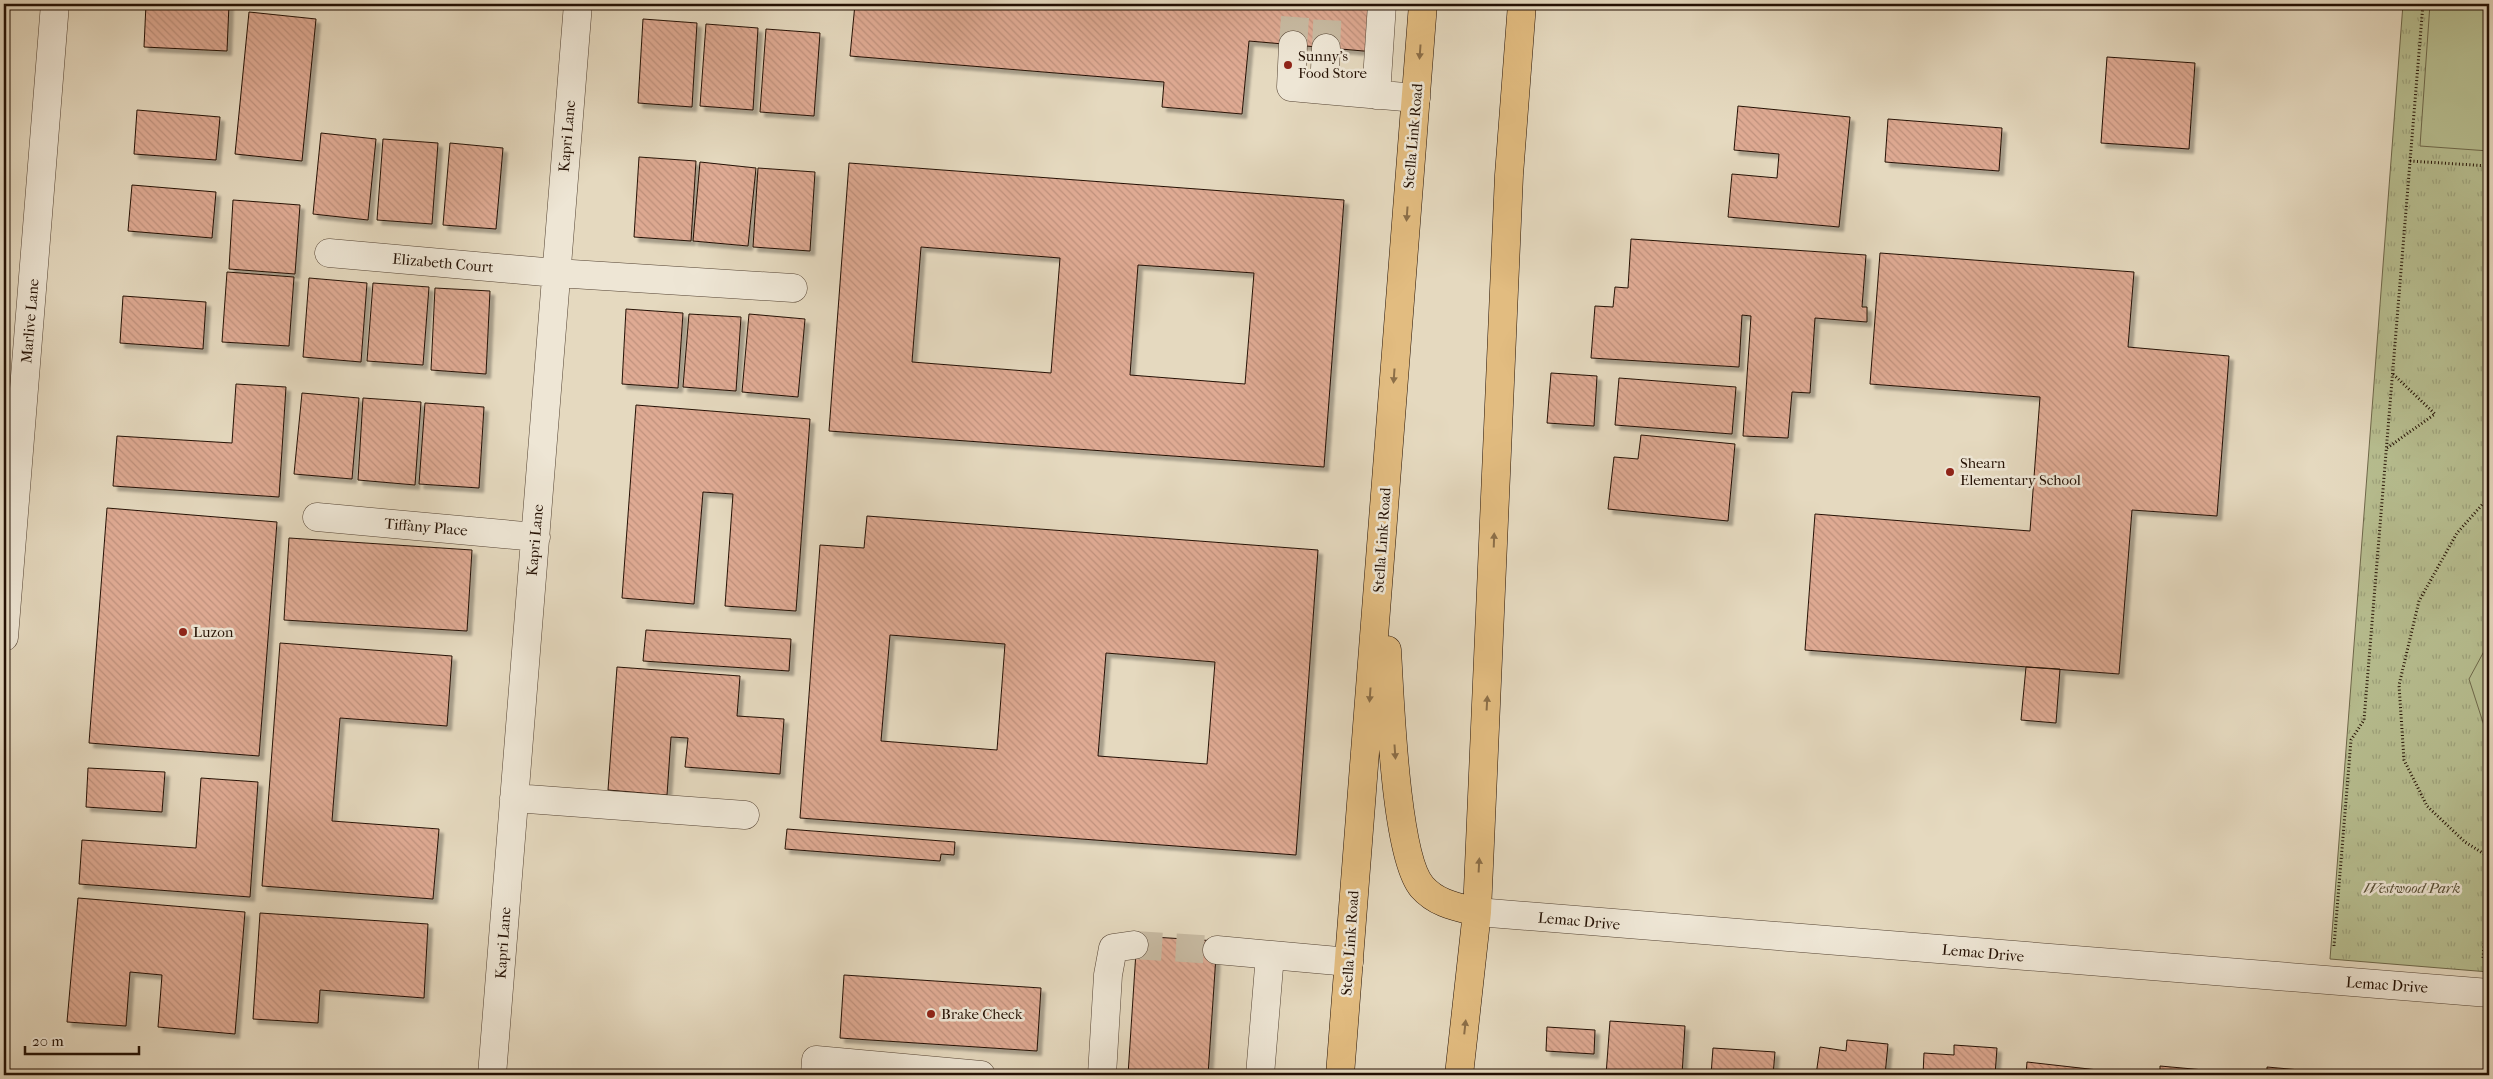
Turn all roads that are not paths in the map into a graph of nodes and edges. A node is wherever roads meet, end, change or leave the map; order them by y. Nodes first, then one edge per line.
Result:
1 (55, 4) edge
2 (578, 4) edge
3 (1382, 4) edge
4 (1423, 4) edge
5 (1522, 4) edge
6 (1293, 45) tunnel mouth
7 (1326, 48) tunnel mouth
8 (1324, 90) junction
9 (1376, 95) junction
10 (1416, 98) junction
11 (329, 253) dead end
12 (556, 273) junction
13 (793, 288) dead end
14 (317, 516) dead end
15 (536, 537) junction
16 (1380, 564) junction
17 (4, 638) edge
18 (514, 798) junction
19 (745, 815) dead end
20 (1477, 912) junction
21 (1134, 945) tunnel mouth
22 (1217, 950) tunnel mouth
23 (1270, 955) junction
24 (1349, 962) junction
25 (2489, 993) edge
26 (492, 1075) edge
27 (814, 1075) edge
28 (981, 1075) edge
29 (1102, 1075) edge
30 (1260, 1075) edge
31 (1340, 1075) edge
32 (1459, 1075) edge

1 - 17 street, Marlive Lane
2 - 12 street, Kapri Lane
3 - 9 street
4 -> 10 main road, Stella Link Road
20 -> 5 main road
6 - 8 street
7 - 8 street
8 - 9 street
9 - 10 street
10 -> 16 main road, Stella Link Road
11 - 12 street, Elizabeth Court
12 - 13 street, Elizabeth Court
12 - 15 street, Kapri Lane
14 - 15 street, Tiffany Place
15 - 18 street, Kapri Lane
16 -> 20 main road
16 -> 24 main road, Stella Link Road
18 - 19 street
18 - 26 street, Kapri Lane
20 - 25 street, Lemac Drive
32 -> 20 main road
21 - 29 street
22 - 23 street
23 - 24 street
23 - 30 street
24 - 31 main road, Stella Link Road
27 - 28 street

